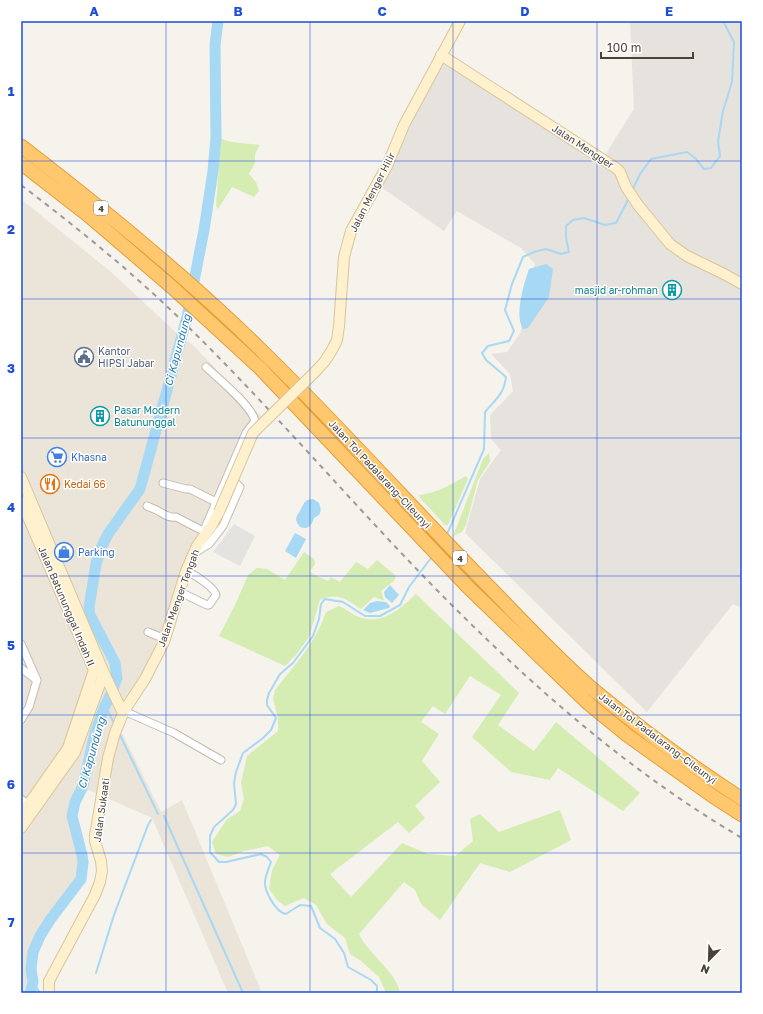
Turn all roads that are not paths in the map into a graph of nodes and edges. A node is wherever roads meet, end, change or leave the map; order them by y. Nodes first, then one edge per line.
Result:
1 (460, 21) edge
2 (441, 55) junction
3 (21, 146) edge
4 (21, 163) edge
5 (742, 284) edge
6 (206, 368) dead end
7 (263, 421) joint
8 (21, 477) edge
9 (227, 477) junction
10 (163, 483) dead end
11 (21, 501) edge
12 (216, 502) junction
13 (147, 506) dead end
14 (203, 531) junction
15 (195, 550) junction
16 (186, 571) junction
17 (180, 592) junction
18 (148, 632) dead end
19 (165, 639) junction
20 (21, 644) edge
21 (21, 668) edge
22 (102, 675) junction
23 (37, 680) junction
24 (122, 710) junction
25 (21, 720) edge
26 (221, 760) dead end
27 (742, 799) edge
28 (25, 810) edge
29 (742, 815) edge
30 (21, 828) edge
31 (49, 993) edge

1 - 2 street, Jalan Menger Hilir
2 - 5 street, Jalan Mengger
2 - 7 street, Jalan Menger Hilir, bridge
3 - 27 highway, Jalan Tol Padalarang–Cileunyi / 4
4 - 29 highway, Jalan Tol Padalarang–Cileunyi / 4
6 - 9 street
7 - 15 street, Jalan Menger Tengah, bridge
8 - 22 street, Jalan Batununggal Indah II
9 - 12 street
9 - 15 street
10 - 12 street
11 - 22 street, Jalan Batununggal Indah II
12 - 14 street
13 - 14 street
14 - 15 street
15 - 16 street, Jalan Menger Tengah
16 - 17 street, Jalan Menger Tengah
16 - 17 street
17 - 19 street, Jalan Menger Tengah
18 - 19 street
19 - 24 street, Jalan Menger Tengah
20 - 23 street
21 - 23 street
22 - 24 street
22 - 28 street, Jalan Batununggal Indah II
23 - 25 street
24 - 26 street
24 - 31 street, Jalan Sukaati
28 - 30 street, Jalan Batununggal Indah II

